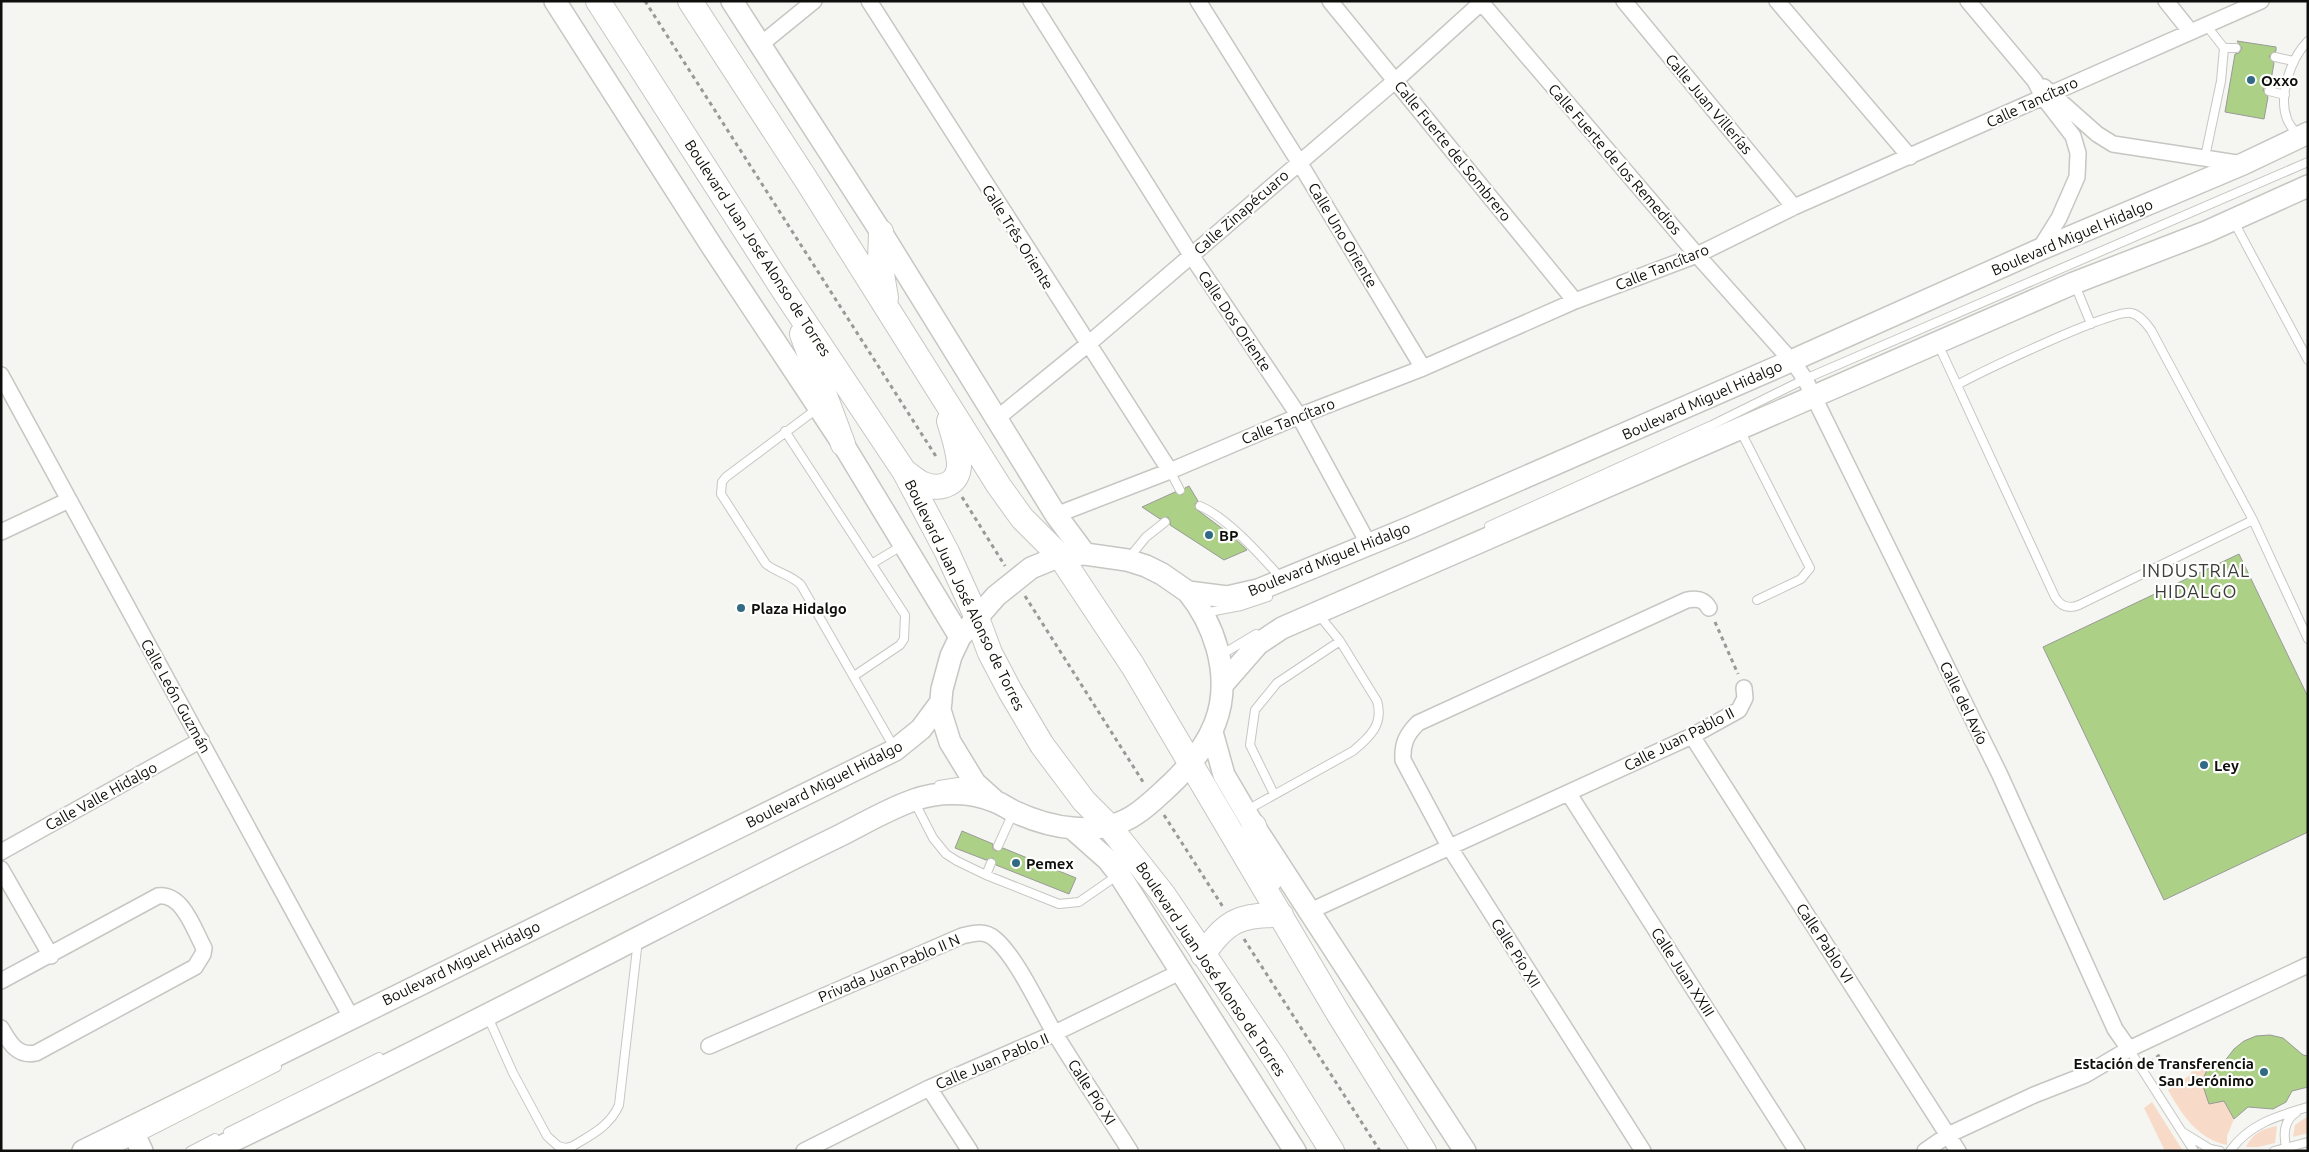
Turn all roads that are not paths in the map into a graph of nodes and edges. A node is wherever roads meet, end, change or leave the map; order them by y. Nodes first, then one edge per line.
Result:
1 (555, 1) edge
2 (598, 1) edge
3 (690, 1) edge
4 (732, 1) edge
5 (814, 1) edge
6 (869, 1) edge
7 (1031, 1) edge
8 (1198, 1) edge
9 (1330, 1) edge
10 (1624, 1) edge
11 (1777, 1) edge
12 (1968, 1) edge
13 (2166, 1) edge
14 (2260, 1) edge
15 (1481, 2) edge
16 (2205, 25) junction
17 (2190, 31) junction
18 (2308, 41) edge
19 (760, 45) junction
20 (2224, 48) junction
21 (2236, 48) dead end
22 (2275, 57) dead end
23 (2293, 61) junction
24 (1396, 80) junction
25 (2221, 81) junction
26 (2230, 83) dead end
27 (2269, 91) dead end
28 (2048, 94) junction
29 (2285, 95) junction
30 (2299, 140) edge
31 (1910, 157) junction
32 (2205, 157) junction
33 (1299, 162) junction
34 (2308, 162) edge
35 (2243, 164) junction
36 (2308, 186) edge
37 (1794, 207) junction
38 (2233, 220) junction
39 (881, 232) junction
40 (2039, 250) junction
41 (1191, 255) junction
42 (1697, 255) junction
43 (2074, 284) junction
44 (784, 291) junction
45 (1576, 301) junction
46 (890, 312) junction
47 (2091, 324) junction
48 (1938, 344) junction
49 (1087, 345) junction
50 (2308, 360) edge
51 (1423, 368) junction
52 (1797, 369) junction
53 (1, 375) edge
54 (1957, 385) junction
55 (1814, 398) junction
56 (944, 401) junction
57 (818, 408) junction
58 (1299, 416) junction
59 (995, 420) junction
60 (1740, 430) junction
61 (786, 431) junction
62 (843, 444) junction
63 (904, 471) junction
64 (1170, 471) junction
65 (1180, 490) dead end
66 (69, 500) junction
67 (1200, 506) dead end
68 (1056, 515) junction
69 (2253, 520) junction
70 (1165, 522) dead end
71 (1478, 531) dead end
72 (1, 532) edge
73 (1368, 543) junction
74 (904, 544) junction
75 (1086, 554) junction
76 (1060, 556) junction
77 (1127, 560) junction
78 (1346, 563) dead end
79 (872, 564) junction
80 (1389, 572) dead end
81 (1279, 586) junction
82 (1188, 592) junction
83 (1757, 600) dead end
84 (1709, 608) road end
85 (1204, 612) junction
86 (1317, 613) junction
87 (977, 618) junction
88 (960, 637) junction
89 (2308, 639) edge
90 (1340, 641) junction
91 (1219, 656) junction
92 (854, 676) junction
93 (1223, 684) junction
94 (1744, 688) road end
95 (940, 717) junction
96 (1212, 732) junction
97 (1692, 736) junction
98 (201, 740) junction
99 (898, 755) junction
100 (1191, 765) junction
101 (974, 783) junction
102 (924, 791) junction
103 (1274, 794) junction
104 (1569, 794) junction
105 (995, 801) junction
106 (1014, 811) junction
107 (1250, 818) junction
108 (1109, 826) junction
109 (1073, 828) junction
110 (998, 846) dead end
111 (1450, 848) junction
112 (1, 852) edge
113 (991, 863) dead end
114 (1, 869) edge
115 (1119, 874) junction
116 (986, 875) junction
117 (1308, 912) junction
118 (1281, 915) junction
119 (639, 938) junction
120 (51, 956) junction
121 (1203, 956) junction
122 (2308, 966) edge
123 (561, 967) dead end
124 (1180, 972) junction
125 (1, 982) edge
126 (487, 1015) junction
127 (351, 1017) junction
128 (1, 1028) edge
129 (1055, 1033) junction
130 (709, 1046) dead end
131 (2129, 1049) junction
132 (384, 1055) dead end
133 (284, 1063) dead end
134 (929, 1088) junction
135 (1304, 1106) junction
136 (2304, 1108) edge
137 (2183, 1132) junction
138 (1948, 1136) junction
139 (137, 1139) edge
140 (2308, 1142) edge
141 (814, 1149) edge
142 (2287, 1150) edge
143 (83, 1151) edge
144 (112, 1151) edge
145 (190, 1151) edge
146 (212, 1151) edge
147 (970, 1151) edge
148 (1130, 1151) edge
149 (1295, 1151) edge
150 (1317, 1151) edge
151 (1332, 1151) edge
152 (1424, 1151) edge
153 (1465, 1151) edge
154 (1643, 1151) edge
155 (1797, 1151) edge
156 (1925, 1151) edge
157 (1958, 1151) edge
158 (2194, 1151) edge
159 (2220, 1151) edge
160 (2230, 1151) edge
161 (2274, 1151) edge

1 - 57 main road
2 - 44 main road, Boulevard Juan José Alonso de Torres
3 - 46 main road
4 - 19 main road
5 - 19 street
6 - 49 street, Calle Três Oriente
7 - 41 street, Calle Dos Oriente
8 - 33 street, Calle Uno Oriente
9 - 24 street, Calle Fuerte del Sombrero
10 - 37 street, Calle Juan Villerías
11 - 31 street
12 - 28 street
13 - 17 street
14 - 16 street, Calle Tancítaro
15 - 24 street, Calle Zinapécuaro
15 - 42 street, Calle Fuerte de los Remedios
16 - 17 street, Calle Tancítaro
16 - 20 lane
17 - 28 street, Calle Tancítaro
18 - 23 lane
19 - 39 main road
20 - 21 lane
20 - 25 lane
22 - 23 lane
23 - 29 lane
24 - 33 street, Calle Zinapécuaro
24 - 45 street, Calle Fuerte del Sombrero
25 - 26 lane
25 - 32 lane
27 - 29 lane
28 - 31 street, Calle Tancítaro
28 - 32 street
28 - 40 street
29 - 30 lane
30 - 35 main road, Boulevard Miguel Hidalgo
30 - 52 lane
31 - 37 street, Calle Tancítaro
32 - 35 street
33 - 41 street, Calle Zinapécuaro
33 - 51 street, Calle Uno Oriente
34 - 52 lane
35 - 40 main road, Boulevard Miguel Hidalgo
36 - 38 main road
37 - 42 street, Calle Tancítaro
38 - 43 main road
38 - 50 lane
39 - 46 main road
39 - 59 main road
40 - 52 main road, Boulevard Miguel Hidalgo
41 - 49 street, Calle Zinapécuaro
41 - 58 street, Calle Dos Oriente
42 - 45 street, Calle Tancítaro
42 - 52 street, Calle Fuerte de los Remedios
43 - 47 lane
43 - 48 main road
44 - 62 main road
44 - 63 main road, Boulevard Juan José Alonso de Torres
45 - 51 street, Calle Tancítaro
46 - 56 main road
47 - 54 lane
47 - 69 lane
48 - 54 lane
48 - 55 main road
49 - 59 street, Calle Zinapécuaro
49 - 64 street, Calle Três Oriente
51 - 58 street, Calle Tancítaro
52 - 55 street, Calle del Avío
52 - 71 lane
52 - 73 main road, Boulevard Miguel Hidalgo
52 - 78 lane
53 - 66 street, Calle León Guzmán
54 - 69 lane
55 - 60 main road
55 - 131 street, Calle del Avío
56 - 63 main road
56 - 76 main road
57 - 61 lane
57 - 62 main road
58 - 64 street, Calle Tancítaro
58 - 73 street, Calle Dos Oriente
59 - 68 main road
60 - 83 lane
60 - 86 main road
61 - 79 lane
61 - 92 lane
62 - 74 main road
63 - 87 main road, Boulevard Juan José Alonso de Torres
64 - 65 lane
64 - 68 street, Calle Tancítaro
66 - 72 street
66 - 98 street, Calle León Guzmán
67 - 81 lane
68 - 75 main road
69 - 89 lane
70 - 77 lane
73 - 81 main road, Boulevard Miguel Hidalgo
74 - 79 lane
74 - 88 main road
75 - 76 main road, Boulevard Miguel Hidalgo
75 - 77 main road, Boulevard Miguel Hidalgo
76 - 87 main road, Boulevard Miguel Hidalgo
76 - 100 main road
77 - 82 main road, Boulevard Miguel Hidalgo
79 - 92 lane
80 - 91 lane
81 - 82 main road, Boulevard Miguel Hidalgo
81 - 85 lane
82 - 85 main road
84 - 111 street, Calle Pío XII
85 - 91 main road
86 - 90 lane
86 - 93 main road
87 - 88 main road, Boulevard Miguel Hidalgo
87 - 108 main road, Boulevard Juan José Alonso de Torres
88 - 95 main road, Boulevard Miguel Hidalgo
90 - 103 lane
90 - 103 lane
91 - 93 main road
92 - 99 lane
93 - 96 main road
94 - 97 street, Calle Juan Pablo II
95 - 99 main road, Boulevard Miguel Hidalgo
95 - 101 main road
96 - 100 main road
96 - 107 main road
97 - 104 street, Calle Juan Pablo II
97 - 138 street, Calle Pablo VI
98 - 112 street, Calle Valle Hidalgo
98 - 127 street, Calle León Guzmán
99 - 127 main road, Boulevard Miguel Hidalgo
100 - 108 main road
100 - 118 main road
101 - 102 lane
101 - 105 main road
102 - 105 main road
102 - 116 lane
102 - 119 main road
102 - 123 lane
103 - 107 lane
104 - 111 street, Calle Juan Pablo II
104 - 155 street, Calle Juan XXIII
105 - 106 main road
106 - 109 main road
106 - 110 lane
107 - 117 main road
107 - 118 main road
108 - 109 main road
108 - 121 main road, Boulevard Juan José Alonso de Torres
109 - 115 main road, Boulevard Juan José Alonso de Torres
111 - 117 street, Calle Juan Pablo II
111 - 154 street, Calle Pío XII
113 - 116 lane
114 - 120 street
115 - 116 lane
115 - 124 main road, Boulevard Juan José Alonso de Torres
117 - 153 main road
118 - 121 main road
118 - 152 main road
119 - 126 main road
119 - 126 lane
120 - 125 street
120 - 128 street
121 - 135 main road, Boulevard Juan José Alonso de Torres
122 - 131 street
124 - 129 street, Calle Juan Pablo II
124 - 149 main road, Boulevard Juan José Alonso de Torres
126 - 146 main road
127 - 139 main road, Boulevard Miguel Hidalgo
129 - 130 street, Privada Juan Pablo II N
129 - 134 street, Calle Juan Pablo II
129 - 148 street, Calle Pío XI
131 - 137 lane
131 - 138 street
132 - 145 lane
133 - 139 lane
134 - 141 street, Calle Juan Pablo II
134 - 147 street
135 - 150 main road
135 - 151 main road, Boulevard Juan José Alonso de Torres
136 - 142 lane
136 - 160 lane
137 - 158 lane
137 - 159 lane
138 - 156 street
138 - 157 street, Calle Pablo VI
139 - 143 main road, Boulevard Miguel Hidalgo
139 - 144 lane
140 - 142 lane
142 - 161 lane

